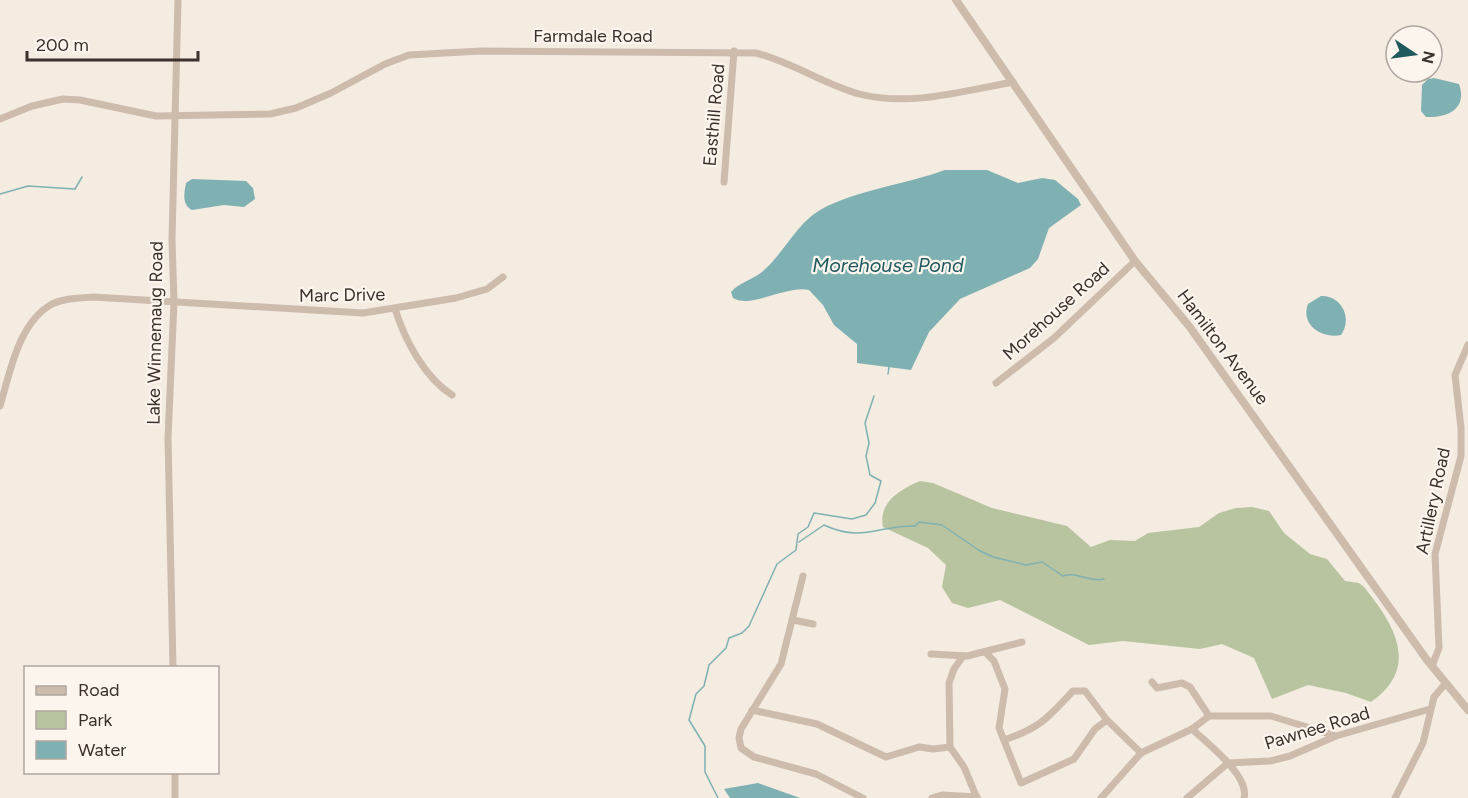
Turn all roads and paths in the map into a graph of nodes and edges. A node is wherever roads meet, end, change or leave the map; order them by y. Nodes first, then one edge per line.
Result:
1 (178, 0) edge
2 (956, 0) edge
3 (734, 51) junction
4 (1013, 82) junction
5 (175, 116) junction
6 (0, 119) edge
7 (724, 182) dead end
8 (1135, 261) junction
9 (503, 277) dead end
10 (174, 302) junction
11 (395, 309) junction
12 (1468, 345) edge
13 (996, 383) dead end
14 (452, 395) dead end
15 (0, 406) edge
16 (803, 576) dead end
17 (793, 620) junction
18 (813, 624) dead end
19 (1022, 642) dead end
20 (984, 652) junction
21 (931, 654) dead end
22 (963, 656) junction
23 (174, 666) edge
24 (1432, 666) junction
25 (1152, 682) dead end
26 (1445, 684) junction
27 (1430, 709) junction
28 (752, 710) junction
29 (1468, 710) edge
30 (1209, 716) junction
31 (1107, 720) junction
32 (1192, 729) junction
33 (1336, 736) junction
34 (1004, 740) junction
35 (950, 747) junction
36 (1141, 753) junction
37 (1228, 763) junction
38 (174, 774) edge
39 (977, 797) edge
40 (175, 798) edge
41 (863, 798) edge
42 (932, 798) edge
43 (1101, 798) edge
44 (1187, 798) edge
45 (1244, 798) edge
46 (1395, 798) edge

1 - 5 street, Lake Winnemaug Road
2 - 4 street, Hamilton Avenue
3 - 4 street, Farmdale Road
3 - 5 street, Farmdale Road
3 - 7 street, Easthill Road
4 - 8 street, Hamilton Avenue
5 - 6 street, Farmdale Road
5 - 10 street, Lake Winnemaug Road
8 - 13 street, Morehouse Road
8 - 24 street, Hamilton Avenue
9 - 11 street, Marc Drive
10 - 11 street, Marc Drive
10 - 15 street, Marc Drive
10 - 23 street, Lake Winnemaug Road
11 - 14 street
12 - 24 street, Artillery Road
16 - 17 street
17 - 18 street
17 - 28 street
19 - 20 street
20 - 22 street
20 - 34 street
21 - 22 street
22 - 35 street
24 - 26 street, Hamilton Avenue
25 - 30 street
26 - 27 street
26 - 29 street, Hamilton Avenue
27 - 33 street, Pawnee Road
27 - 46 street
28 - 35 street
28 - 41 street
30 - 32 street
30 - 33 street
31 - 34 street
31 - 34 street
31 - 36 street
32 - 36 street
32 - 37 street
33 - 37 street, Pawnee Road
35 - 39 street
36 - 43 street
37 - 44 street
37 - 45 street
38 - 40 street
39 - 42 street

